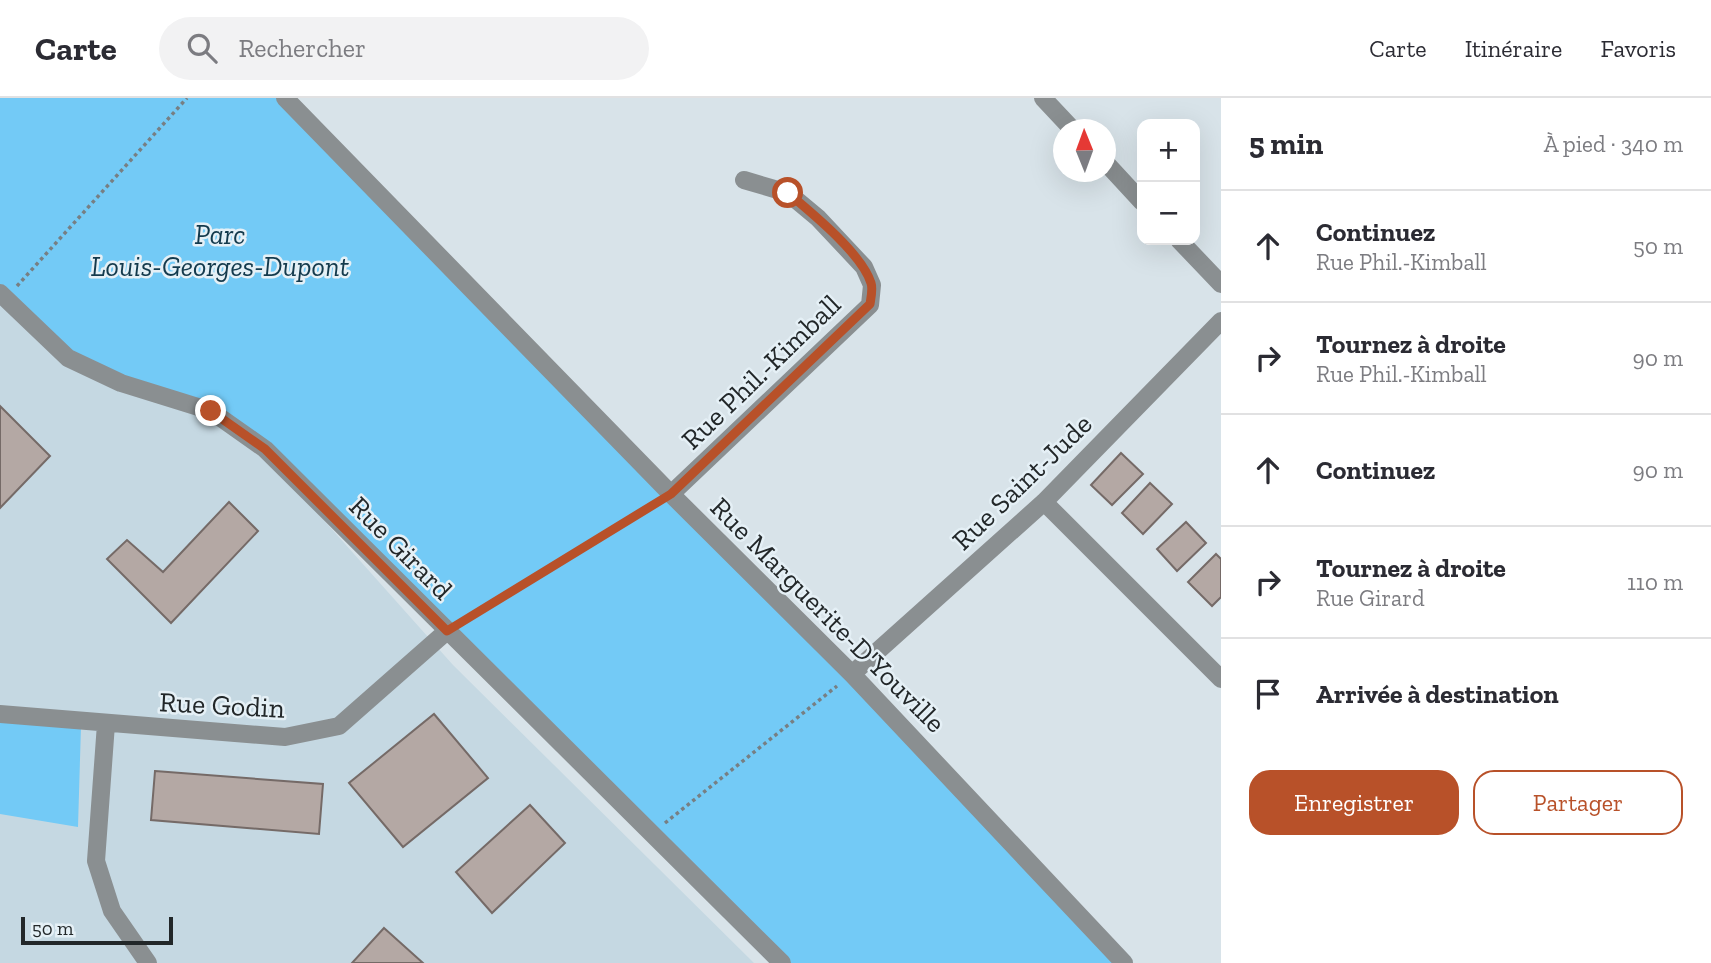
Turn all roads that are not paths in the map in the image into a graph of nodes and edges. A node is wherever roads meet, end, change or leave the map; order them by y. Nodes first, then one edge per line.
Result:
1 (285, 98) edge
2 (1043, 98) edge
3 (1063, 119) edge
4 (1116, 175) edge
5 (744, 180) dead end
6 (1137, 197) edge
7 (1183, 245) edge
8 (1221, 284) edge
9 (3, 296) edge
10 (1221, 321) edge
11 (671, 494) junction
12 (1044, 502) junction
13 (447, 631) junction
14 (852, 674) junction
15 (1221, 679) edge
16 (0, 715) edge
17 (106, 724) junction
18 (148, 963) edge
19 (782, 963) edge
20 (1124, 963) edge

1 - 11 street, Rue Marguerite-D'Youville
2 - 3 street
4 - 6 street
5 - 11 street, Rue Phil.-Kimball
7 - 8 street
9 - 13 street, Rue Girard
10 - 12 street, Rue Saint-Jude
11 - 14 street, Rue Marguerite-D'Youville
12 - 14 street, Rue Saint-Jude
12 - 15 street
13 - 17 street, Rue Godin
13 - 19 street, Rue Girard
14 - 20 street, Rue Marguerite-D'Youville
16 - 17 street, Rue Godin
17 - 18 street

